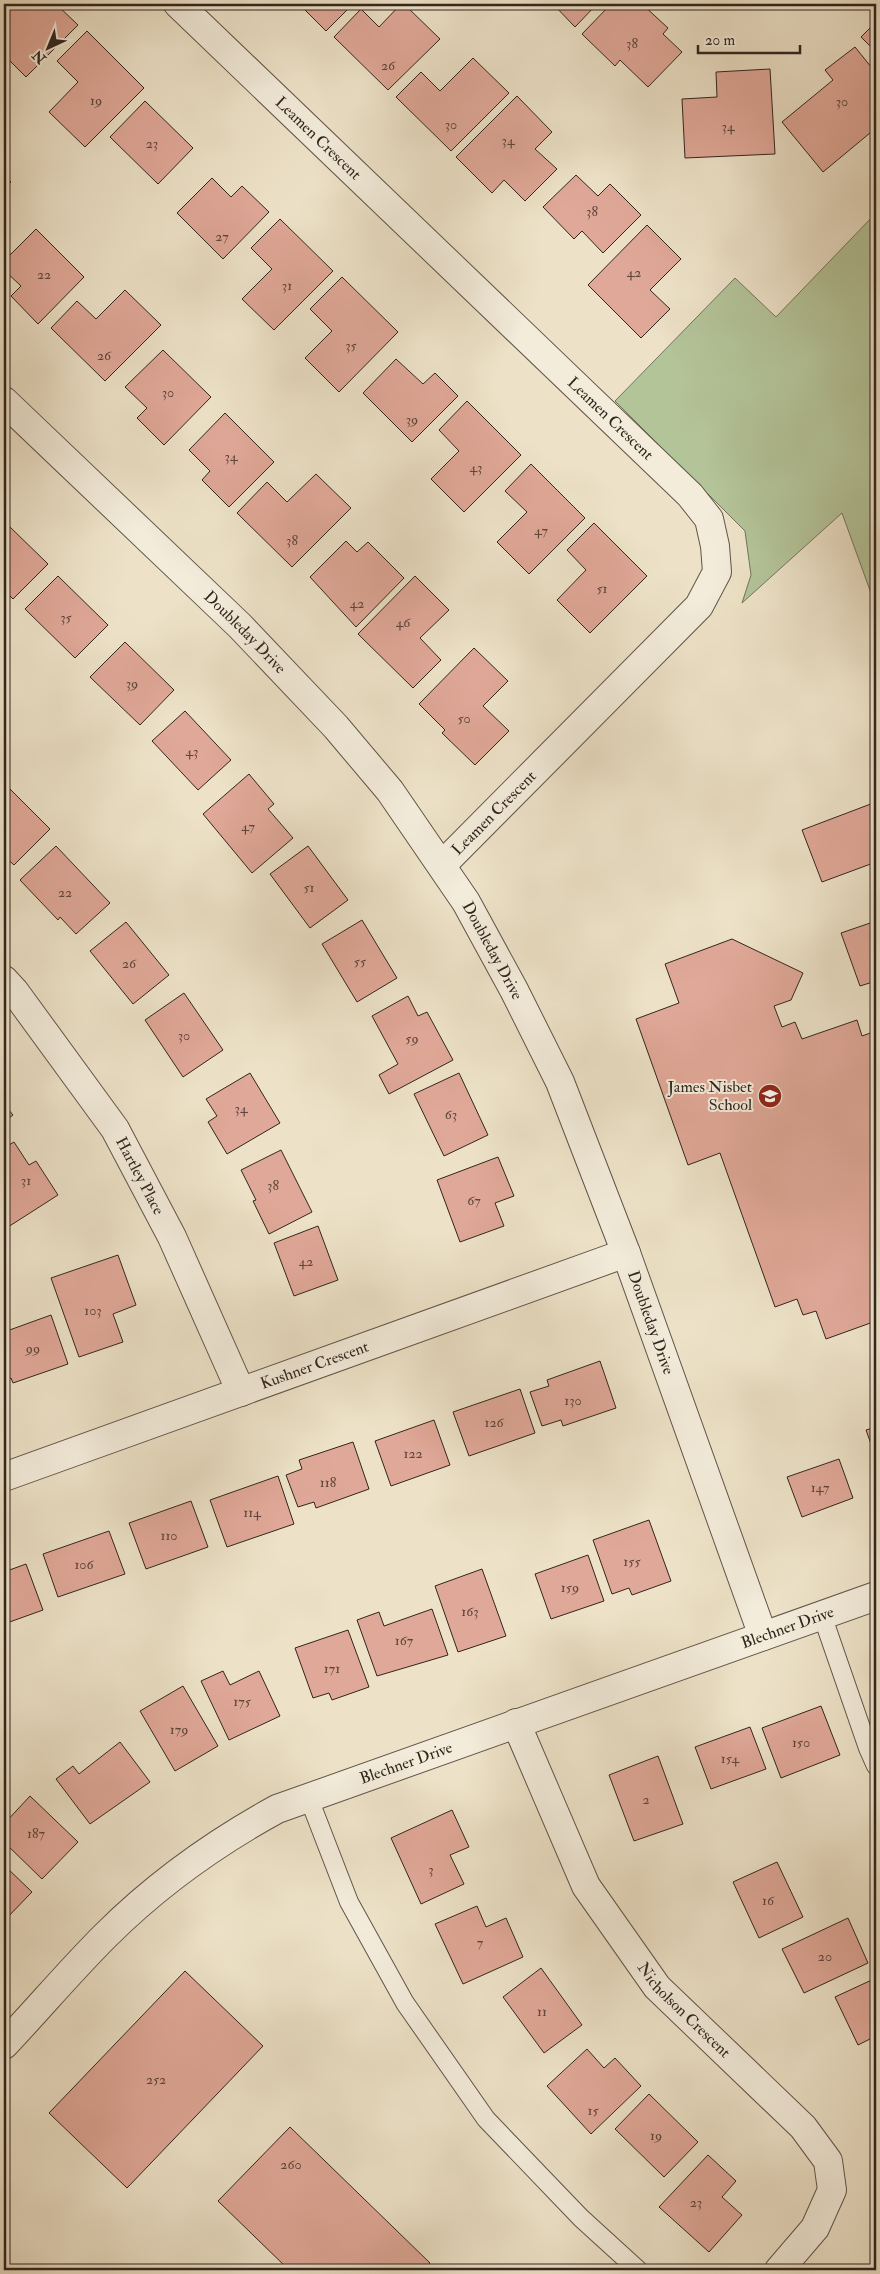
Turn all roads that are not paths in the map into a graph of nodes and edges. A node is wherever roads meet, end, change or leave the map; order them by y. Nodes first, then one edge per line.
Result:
1 (178, 4) edge
2 (4, 401) edge
3 (442, 865) junction
4 (4, 980) edge
5 (626, 1253) junction
6 (241, 1392) junction
7 (4, 1477) edge
8 (876, 1596) edge
9 (822, 1615) junction
10 (763, 1636) junction
11 (516, 1723) junction
12 (876, 1766) edge
13 (308, 1796) junction
14 (4, 2045) edge
15 (638, 2270) edge
16 (779, 2270) edge

1 - 3 street, Leamen Crescent
2 - 3 street, Doubleday Drive
3 - 5 street, Doubleday Drive
4 - 6 street, Hartley Place
5 - 6 street, Kushner Crescent
5 - 10 street, Doubleday Drive
6 - 7 street, Kushner Crescent
8 - 9 street, Blechner Drive
9 - 10 street, Blechner Drive
9 - 12 lane
10 - 11 street, Blechner Drive
11 - 13 street, Blechner Drive
11 - 16 street, Nicholson Crescent
13 - 14 street, Blechner Drive
13 - 15 lane

